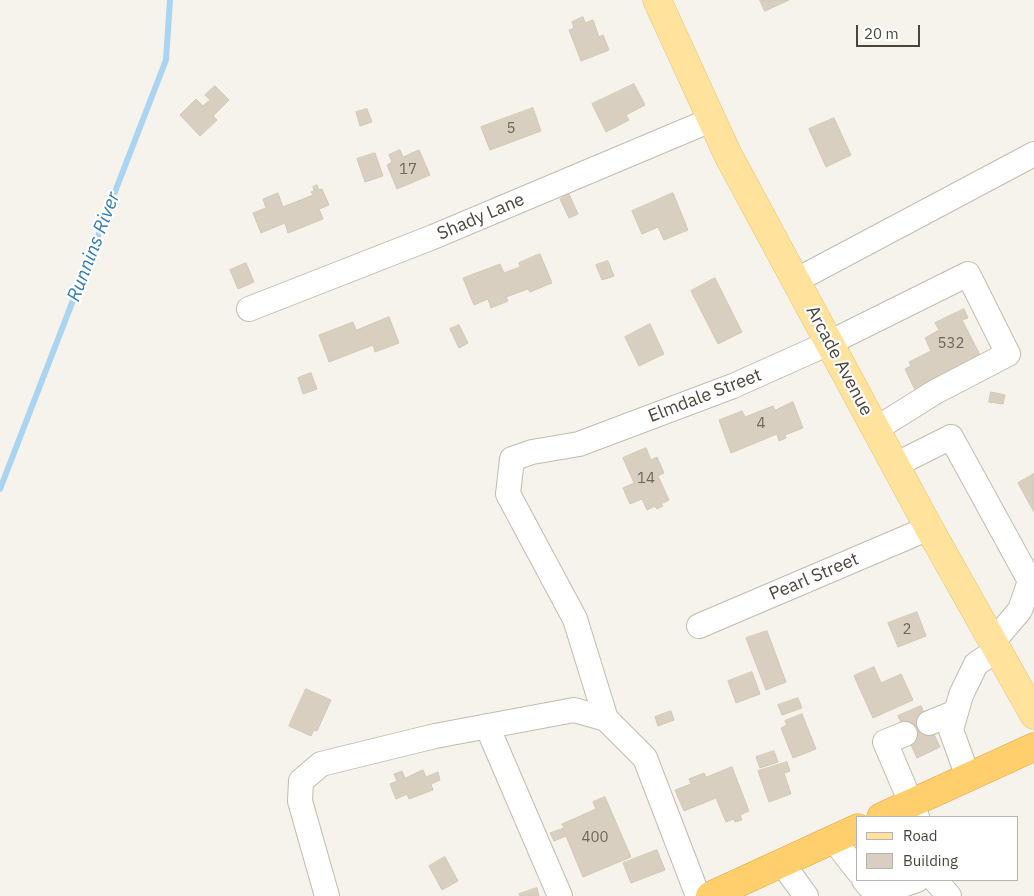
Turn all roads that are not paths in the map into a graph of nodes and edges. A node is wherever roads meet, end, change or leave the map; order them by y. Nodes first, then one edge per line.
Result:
1 (657, 0) edge
2 (711, 120) junction
3 (1034, 154) edge
4 (795, 281) junction
5 (249, 309) dead end
6 (829, 343) junction
7 (876, 429) junction
8 (895, 465) junction
9 (929, 528) junction
10 (1026, 610) edge
11 (699, 626) dead end
12 (995, 646) junction
13 (956, 712) junction
14 (1034, 715) edge
15 (606, 719) junction
16 (929, 723) dead end
17 (487, 726) junction
18 (906, 734) dead end
19 (1034, 747) edge
20 (968, 777) junction
21 (915, 810) edge
22 (886, 816) edge
23 (856, 829) edge
24 (833, 840) junction
25 (782, 863) junction
26 (856, 869) edge
27 (865, 881) edge
28 (914, 881) edge
29 (936, 881) edge
30 (327, 896) edge
31 (560, 896) edge
32 (698, 896) edge
33 (710, 896) edge
34 (806, 896) edge
35 (949, 896) edge

1 - 2 main road, Arcade Avenue
2 - 4 main road, Arcade Avenue
2 - 5 street, Shady Lane
3 - 4 street
4 - 6 main road, Arcade Avenue
6 - 7 main road, Arcade Avenue
6 - 7 street, Elmdale Street
6 - 15 street, Elmdale Street
7 - 8 main road, Arcade Avenue
8 - 9 main road, Arcade Avenue
8 - 10 street
9 - 11 street, Pearl Street
9 - 12 main road, Arcade Avenue
10 - 12 street
12 - 13 street
12 - 14 main road, Arcade Avenue
13 - 16 street
13 - 20 street
15 - 17 street
15 - 32 street
17 - 30 street
17 - 31 street
18 - 21 street
19 - 20 highway
20 - 21 highway
21 - 22 highway
23 - 24 highway
24 - 25 highway
24 - 26 street
25 - 33 highway
25 - 34 street
27 - 28 street
29 - 35 street

